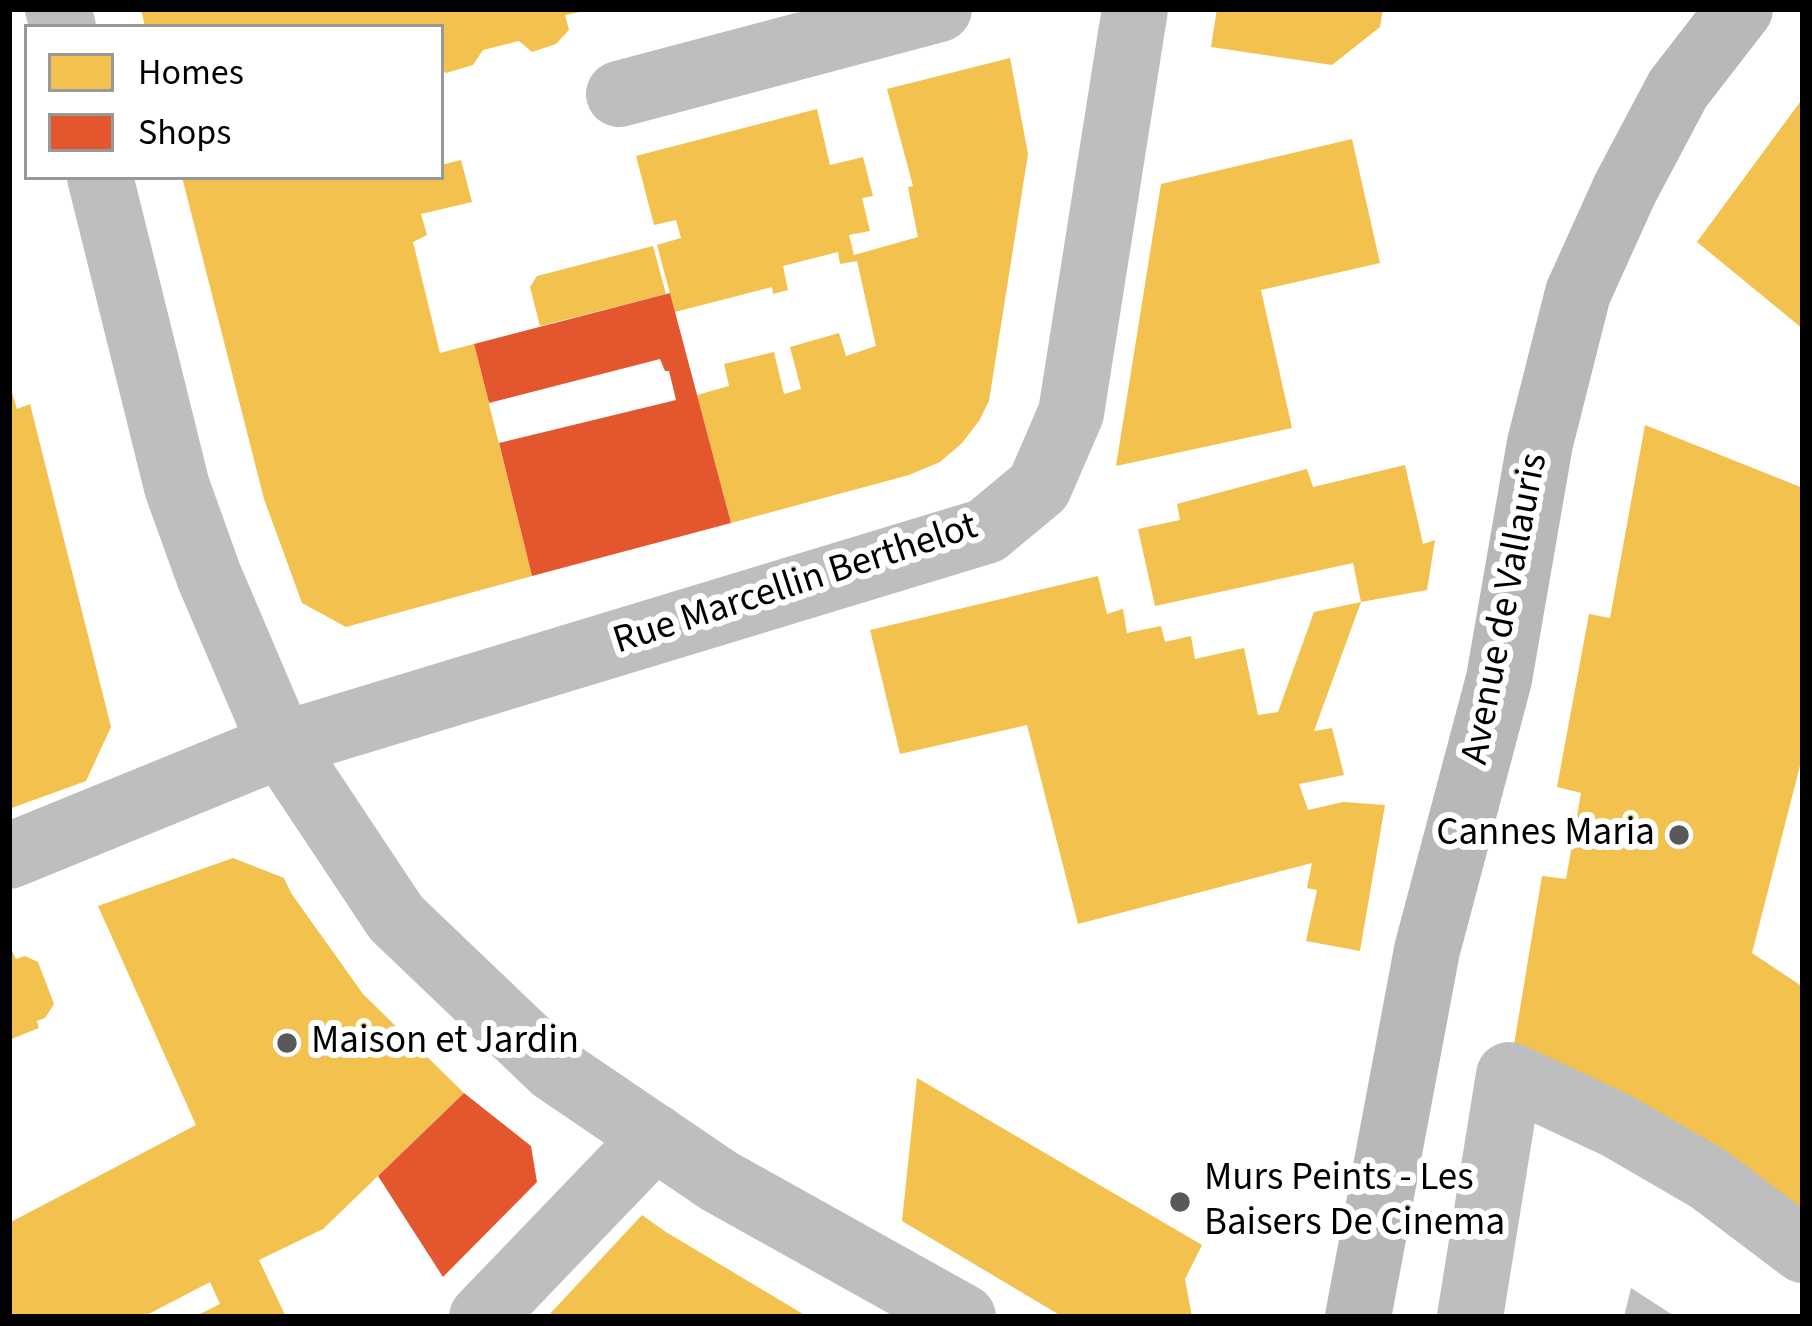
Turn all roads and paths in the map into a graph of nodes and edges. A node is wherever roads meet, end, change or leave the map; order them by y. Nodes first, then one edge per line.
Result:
1 (939, 9) edge
2 (1135, 9) edge
3 (1740, 9) edge
4 (619, 94) dead end
5 (101, 180) edge
6 (281, 745) junction
7 (9, 856) edge
8 (655, 1137) junction
9 (1803, 1250) edge
10 (482, 1317) edge
11 (963, 1317) edge
12 (1358, 1317) edge
13 (1470, 1317) edge

1 - 4 street
2 - 6 street, Rue Marcellin Berthelot
3 - 12 main road, Avenue de Vallauris
5 - 6 street
6 - 7 street, Rue Marcellin Berthelot
6 - 8 street
8 - 10 street
8 - 11 street
9 - 13 street

